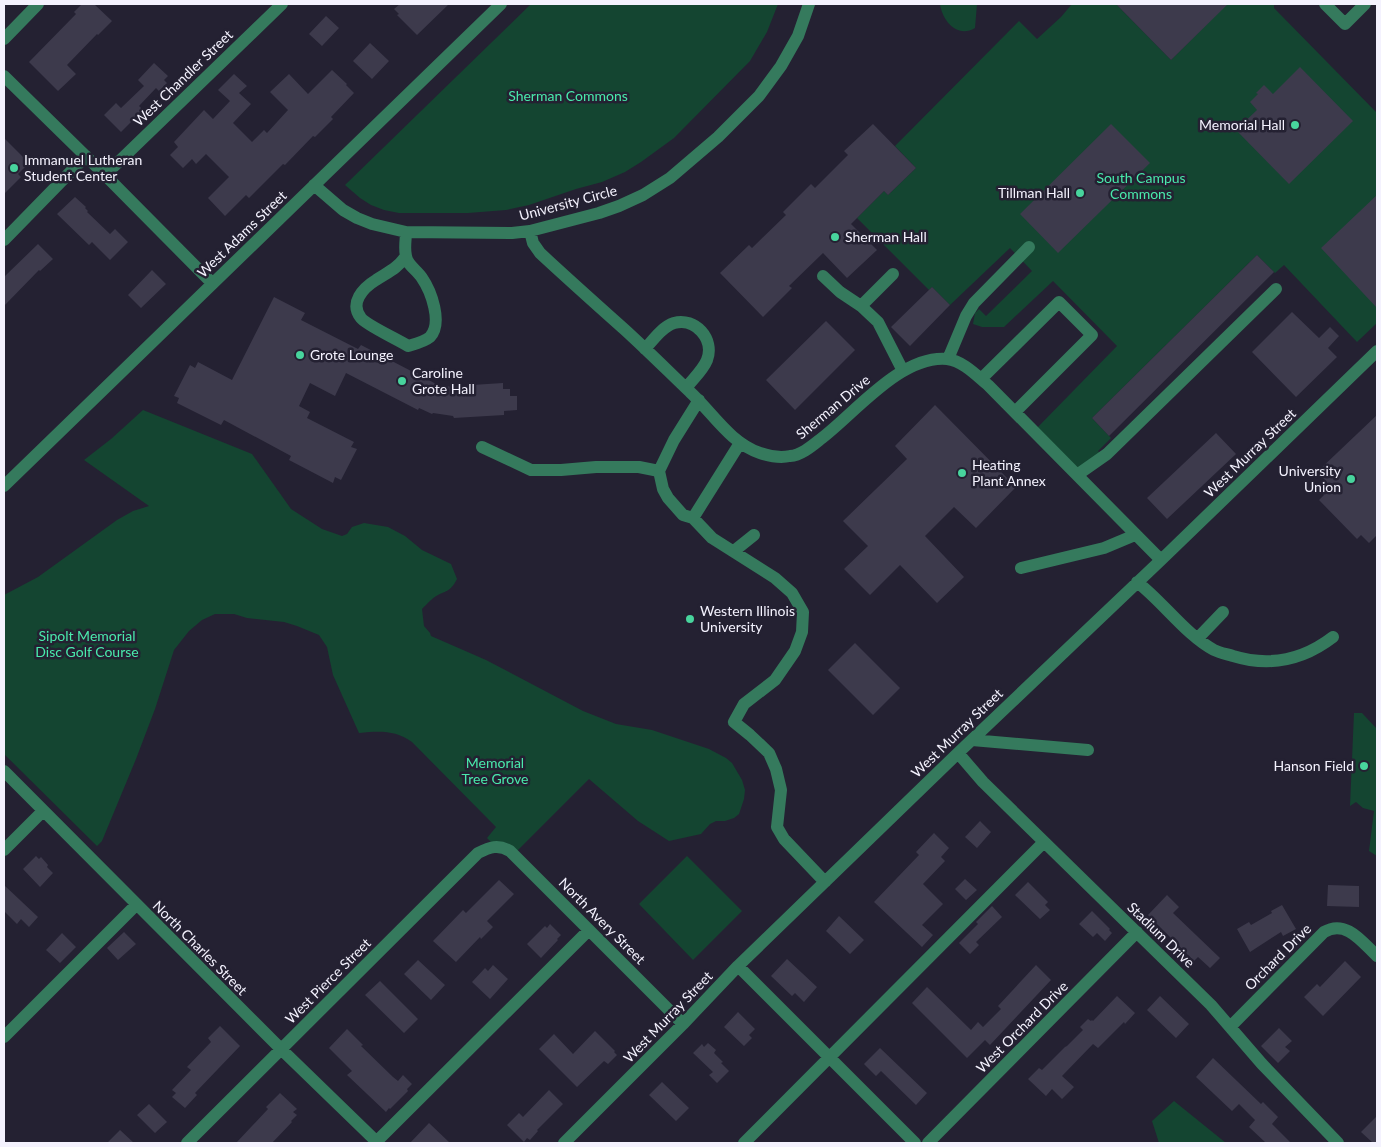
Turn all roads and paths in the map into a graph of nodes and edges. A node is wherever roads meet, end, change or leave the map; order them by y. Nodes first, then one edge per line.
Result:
1 (38, 4) edge
2 (282, 4) edge
3 (501, 4) edge
4 (809, 4) edge
5 (1325, 4) edge
6 (1365, 4) edge
7 (4, 39) edge
8 (4, 76) edge
9 (86, 156) junction
10 (105, 175) junction
11 (314, 185) junction
12 (530, 231) junction
13 (406, 232) junction
14 (4, 240) edge
15 (1029, 247) dead end
16 (406, 256) junction
17 (893, 274) dead end
18 (823, 276) dead end
19 (212, 283) junction
20 (1276, 289) dead end
21 (861, 306) junction
22 (646, 349) junction
23 (1377, 351) edge
24 (948, 359) junction
25 (903, 371) junction
26 (981, 379) junction
27 (686, 388) junction
28 (699, 400) junction
29 (1015, 412) junction
30 (740, 443) junction
31 (482, 446) dead end
32 (659, 471) junction
33 (1077, 475) junction
34 (4, 486) edge
35 (693, 518) junction
36 (754, 535) dead end
37 (1135, 535) junction
38 (734, 551) junction
39 (1160, 560) junction
40 (1021, 568) dead end
41 (1137, 582) junction
42 (1223, 612) dead end
43 (1333, 637) dead end
44 (1198, 638) junction
45 (972, 740) junction
46 (1088, 750) dead end
47 (958, 753) junction
48 (4, 771) edge
49 (43, 811) junction
50 (1044, 842) junction
51 (495, 846) joint
52 (4, 850) edge
53 (825, 882) junction
54 (136, 905) junction
55 (589, 930) junction
56 (1136, 932) junction
57 (1377, 956) edge
58 (738, 966) junction
59 (683, 1024) junction
60 (1230, 1027) junction
61 (4, 1037) edge
62 (281, 1049) junction
63 (830, 1058) junction
64 (187, 1143) edge
65 (377, 1143) edge
66 (564, 1143) edge
67 (744, 1143) edge
68 (915, 1143) edge
69 (928, 1143) edge
70 (1338, 1143) edge

1 - 7 street
2 - 10 street, West Chandler Street
3 - 11 street, West Adams Street
4 - 12 street, University Circle
5 - 6 street
8 - 9 street
9 - 10 street
9 - 14 street
10 - 19 street
11 - 13 street, University Circle
11 - 19 street, West Adams Street
12 - 13 street, University Circle
12 - 22 street, Sherman Drive
13 - 16 street
15 - 24 street
16 - 16 street
17 - 21 street
18 - 21 street
19 - 34 street, West Adams Street
20 - 33 street
21 - 25 street
22 - 27 street, Sherman Drive
22 - 27 street
23 - 39 street, West Murray Street
24 - 25 street, Sherman Drive
24 - 26 street
25 - 30 street, Sherman Drive
26 - 29 street
26 - 29 street
27 - 28 street, Sherman Drive
28 - 30 street, Sherman Drive
28 - 32 street
29 - 33 street
30 - 35 street
31 - 32 street
32 - 35 street
33 - 37 street
35 - 38 street
36 - 38 street
37 - 39 street
37 - 40 street
38 - 53 street
39 - 41 street, West Murray Street
41 - 44 street
41 - 45 street, West Murray Street
42 - 44 street
43 - 44 street
45 - 46 street
45 - 47 street, West Murray Street
47 - 50 street, Stadium Drive
47 - 53 street, West Murray Street
48 - 49 street, North Charles Street
49 - 52 street
49 - 54 street, North Charles Street
50 - 56 street, Stadium Drive
50 - 63 street
51 - 55 street, North Avery Street
51 - 62 street, West Pierce Street
53 - 58 street, West Murray Street
54 - 61 street
54 - 62 street, North Charles Street
55 - 59 street, North Avery Street
55 - 65 street
56 - 60 street, Stadium Drive
56 - 69 street, West Orchard Drive
57 - 60 street, Orchard Drive
58 - 59 street, West Murray Street
58 - 63 street
59 - 66 street, West Murray Street
60 - 70 street, Stadium Drive
62 - 64 street, West Pierce Street
62 - 65 street, North Charles Street
63 - 67 street
63 - 68 street

